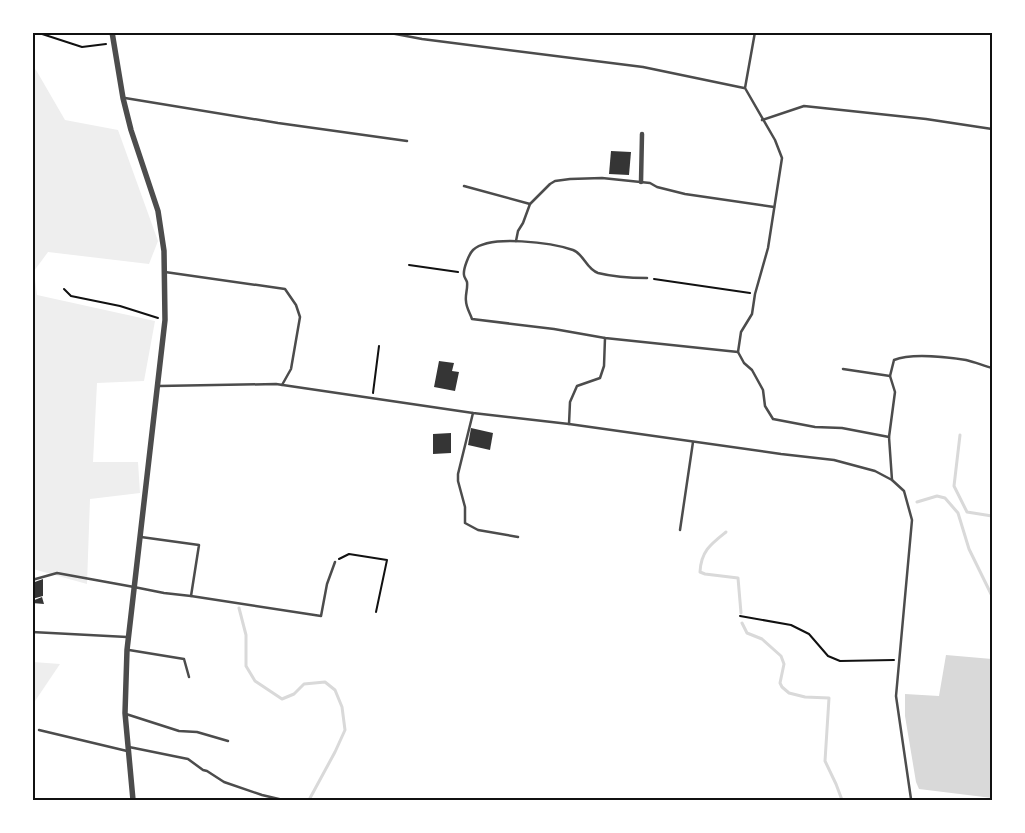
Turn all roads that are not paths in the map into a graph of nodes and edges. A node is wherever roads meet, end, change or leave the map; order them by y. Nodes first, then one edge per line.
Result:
1 (112, 32) edge
2 (385, 32) edge
3 (755, 32) edge
4 (745, 88) junction
5 (124, 98) junction
6 (762, 120) junction
7 (992, 129) edge
8 (642, 134) dead end
9 (407, 141) dead end
10 (641, 182) junction
11 (464, 186) dead end
12 (530, 204) junction
13 (774, 207) junction
14 (516, 241) junction
15 (165, 272) junction
16 (647, 278) road end
17 (605, 338) junction
18 (738, 352) junction
19 (992, 368) edge
20 (843, 369) dead end
21 (890, 376) junction
22 (282, 385) junction
23 (157, 386) junction
24 (473, 413) junction
25 (569, 424) junction
26 (890, 437) junction
27 (693, 442) junction
28 (892, 480) junction
29 (680, 530) dead end
30 (140, 536) junction
31 (518, 537) dead end
32 (335, 562) road end
33 (32, 580) edge
34 (134, 587) junction
35 (191, 596) junction
36 (32, 632) edge
37 (129, 637) junction
38 (127, 650) junction
39 (189, 677) dead end
40 (124, 713) junction
41 (39, 730) dead end
42 (228, 740) dead end
43 (128, 749) junction
44 (133, 800) edge
45 (283, 800) edge
46 (911, 800) edge
47 (946, 800) edge

1 - 5 street
2 - 4 lane
3 - 4 lane
4 - 6 lane
5 - 9 lane
5 - 15 street
6 - 7 lane
6 - 13 lane
8 - 10 street
10 - 12 lane
10 - 13 lane
11 - 12 lane
12 - 14 lane
13 - 18 lane
14 - 16 lane
14 - 17 lane
15 - 22 lane
15 - 23 street
17 - 18 lane
17 - 25 lane
18 - 26 lane
19 - 21 lane
20 - 21 lane
21 - 26 lane
22 - 23 lane
22 - 24 lane
23 - 30 street
24 - 25 lane
24 - 31 lane
25 - 27 lane
26 - 28 lane
27 - 28 lane
27 - 29 lane
28 - 46 lane
30 - 34 street
30 - 35 lane
32 - 35 lane
33 - 34 lane
34 - 35 lane
34 - 37 street
36 - 37 lane
37 - 38 street
38 - 39 lane
38 - 40 street
40 - 42 lane
40 - 43 street
41 - 43 lane
43 - 44 street
43 - 45 lane
46 - 47 lane

